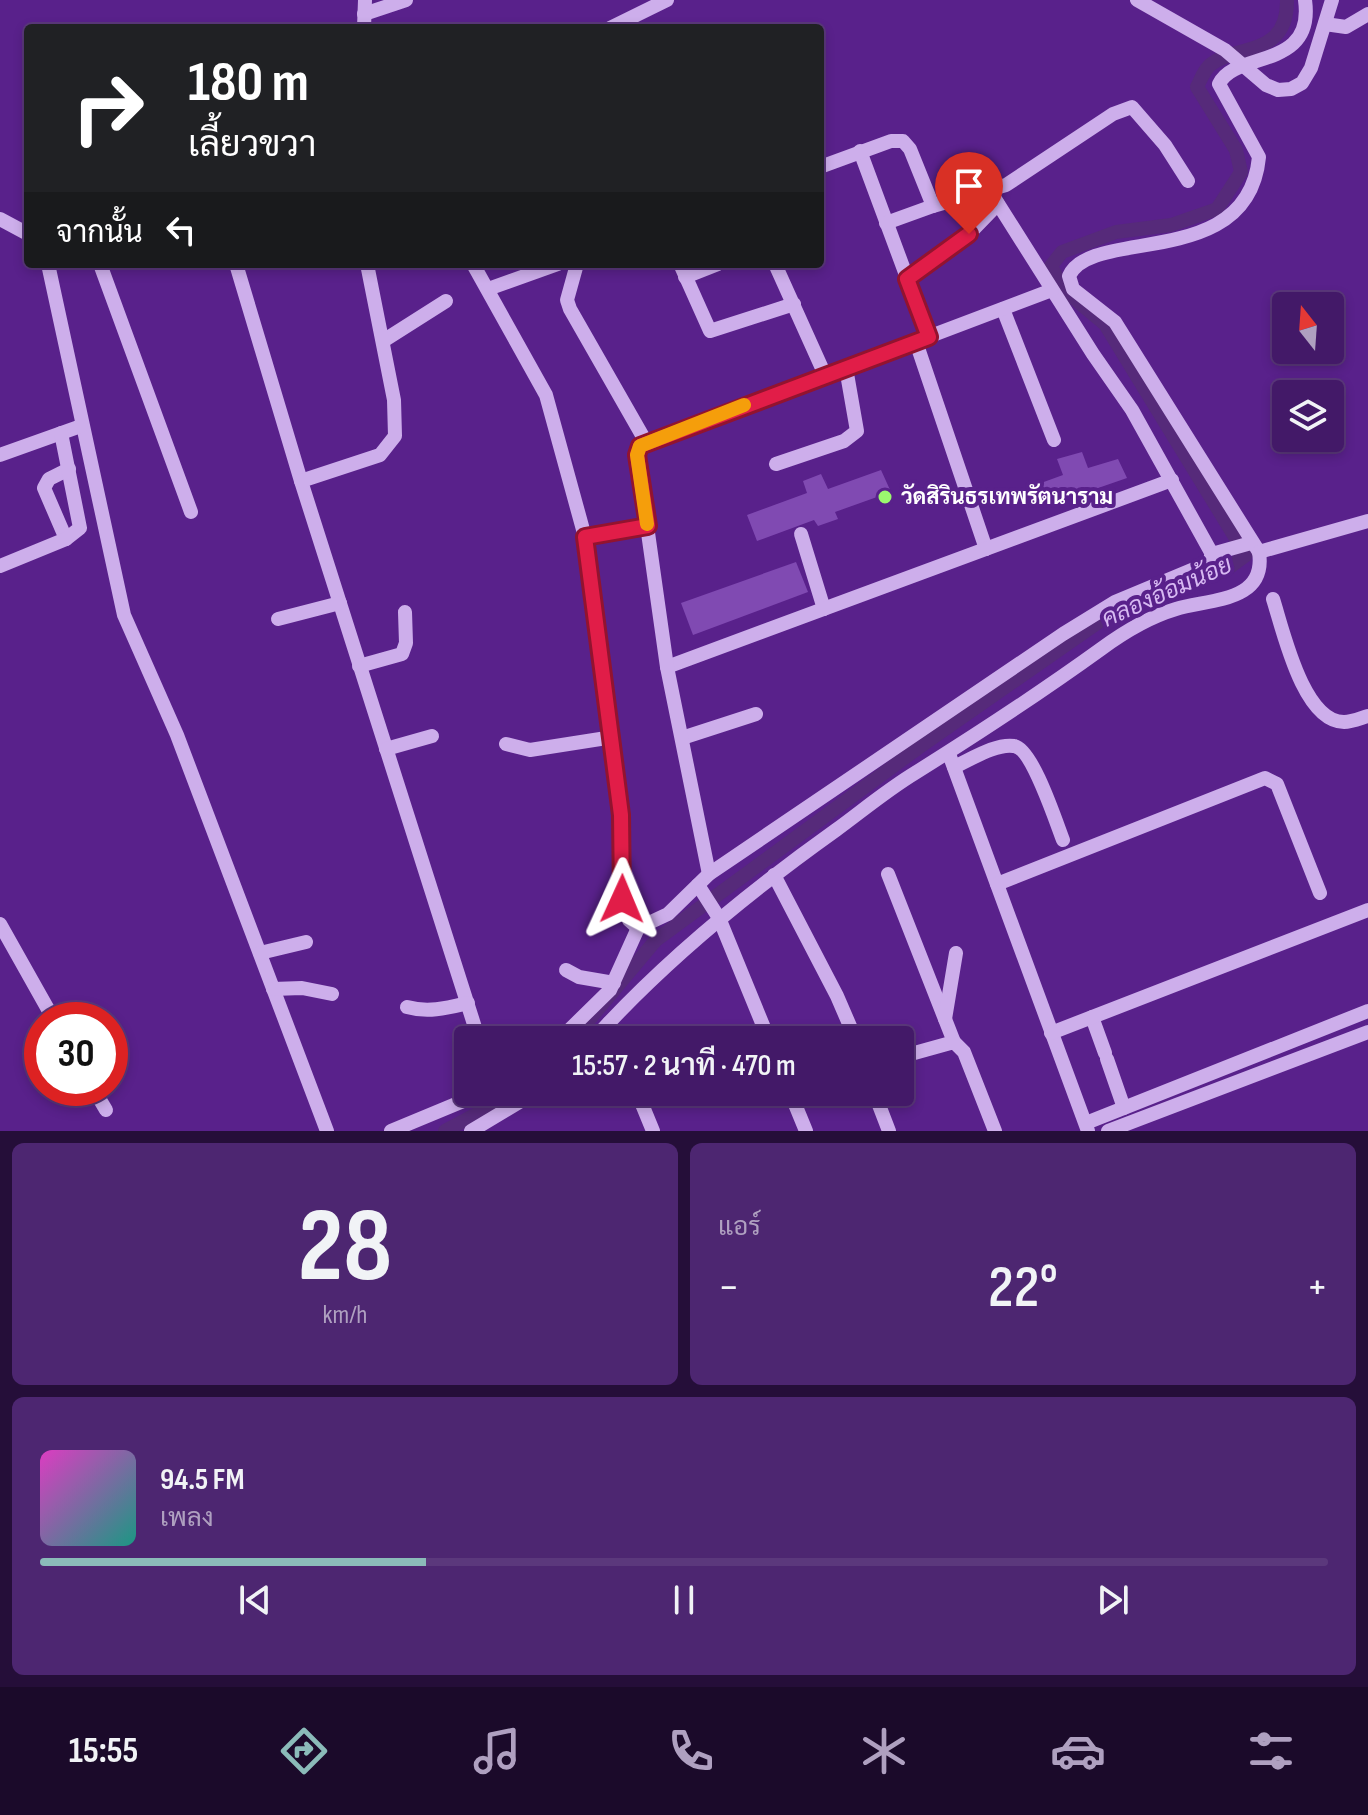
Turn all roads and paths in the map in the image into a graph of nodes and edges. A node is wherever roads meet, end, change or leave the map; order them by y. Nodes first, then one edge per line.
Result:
1 (406, 0) edge
2 (667, 0) edge
3 (1137, 0) edge
4 (1305, 0) edge
5 (1332, 0) edge
6 (364, 14) edge
7 (1368, 14) edge
8 (618, 24) edge
9 (1325, 24) junction
10 (1244, 65) junction
11 (860, 151) junction
12 (824, 165) edge
13 (1188, 181) dead end
14 (994, 197) junction
15 (933, 206) junction
16 (0, 219) edge
17 (886, 223) junction
18 (24, 232) edge
19 (49, 268) edge
20 (101, 268) edge
21 (237, 268) edge
22 (368, 268) edge
23 (475, 268) edge
24 (547, 268) edge
25 (576, 268) edge
26 (777, 268) edge
27 (683, 271) edge
28 (907, 279) junction
29 (488, 289) junction
30 (1052, 290) junction
31 (446, 301) dead end
32 (794, 304) junction
33 (1003, 309) junction
34 (922, 340) junction
35 (383, 341) junction
36 (846, 368) junction
37 (825, 375) junction
38 (81, 426) junction
39 (61, 433) junction
40 (1054, 440) dead end
41 (646, 442) junction
42 (0, 455) edge
43 (776, 464) dead end
44 (69, 469) junction
45 (1172, 480) junction
46 (301, 481) junction
47 (191, 512) dead end
48 (1368, 521) edge
49 (648, 526) junction
50 (801, 534) dead end
51 (585, 537) junction
52 (66, 539) junction
53 (986, 549) junction
54 (1218, 552) junction
55 (1255, 554) junction
56 (0, 566) edge
57 (1273, 599) dead end
58 (340, 603) junction
59 (824, 609) junction
60 (405, 612) dead end
61 (278, 619) dead end
62 (359, 666) junction
63 (667, 667) junction
64 (756, 714) dead end
65 (1368, 716) edge
66 (432, 736) dead end
67 (613, 737) junction
68 (682, 738) junction
69 (506, 744) dead end
70 (386, 749) junction
71 (952, 760) junction
72 (1063, 840) dead end
73 (888, 874) dead end
74 (774, 875) junction
75 (997, 884) junction
76 (704, 885) junction
77 (1320, 893) dead end
78 (1368, 910) edge
79 (717, 914) junction
80 (0, 924) edge
81 (638, 928) junction
82 (306, 942) dead end
83 (260, 953) junction
84 (956, 953) dead end
85 (566, 970) dead end
86 (614, 983) junction
87 (273, 989) junction
88 (332, 994) dead end
89 (44, 1002) edge
90 (468, 1003) junction
91 (407, 1007) dead end
92 (1368, 1011) edge
93 (1092, 1017) junction
94 (945, 1020) junction
95 (609, 1023) junction
96 (475, 1026) edge
97 (573, 1026) edge
98 (606, 1026) edge
99 (610, 1026) edge
100 (763, 1026) edge
101 (850, 1026) edge
102 (1368, 1032) edge
103 (1051, 1033) junction
104 (954, 1042) junction
105 (914, 1053) edge
106 (454, 1105) edge
107 (104, 1106) edge
108 (513, 1106) edge
109 (643, 1106) edge
110 (796, 1106) edge
111 (879, 1106) edge
112 (1124, 1108) junction
113 (106, 1110) dead end
114 (1087, 1127) edge
115 (327, 1131) edge
116 (391, 1131) edge
117 (471, 1131) edge
118 (653, 1131) edge
119 (806, 1131) edge
120 (889, 1131) edge
121 (995, 1131) edge
122 (1108, 1131) edge

1 - 6 street
2 - 8 street
3 - 10 street
4 - 10 street
5 - 9 street
7 - 9 street
9 - 10 street
10 - 55 street
11 - 12 street
11 - 15 street
11 - 17 street
13 - 14 street
14 - 15 street
14 - 28 street
14 - 30 street
15 - 17 street
16 - 18 street
17 - 28 street
19 - 38 street
20 - 47 street
21 - 46 street
22 - 35 street
23 - 29 street
24 - 29 street
25 - 41 street
26 - 32 street
27 - 32 street
28 - 34 street
29 - 51 street
30 - 33 street
30 - 45 street
31 - 35 street
32 - 37 street
33 - 34 street
33 - 40 street
34 - 36 street
34 - 53 street
35 - 46 street
36 - 37 street
36 - 43 street
37 - 41 street
38 - 39 street
38 - 83 street
39 - 42 street
39 - 44 street
41 - 49 street
44 - 52 street
44 - 52 street
45 - 53 street
45 - 54 street
46 - 58 street
48 - 55 street
49 - 51 street
49 - 63 street
50 - 59 street
51 - 67 street
52 - 56 street
53 - 59 street
54 - 55 street
54 - 76 street
55 - 71 street
57 - 65 street
58 - 61 street
58 - 62 street
59 - 63 street
60 - 62 street
62 - 70 street
63 - 68 street
64 - 68 street
66 - 70 street
67 - 69 street
67 - 81 street
68 - 76 street
70 - 90 street
71 - 72 street
71 - 74 street
71 - 75 street
73 - 94 street
74 - 79 street
74 - 101 street
75 - 77 street
75 - 103 street
76 - 79 street
76 - 81 street
78 - 93 street
79 - 95 street
79 - 100 street
80 - 89 street
81 - 86 street
82 - 83 street
83 - 87 street
84 - 94 street
85 - 86 street
86 - 97 street
87 - 88 street
87 - 115 street
90 - 91 street
90 - 96 street
92 - 112 street
93 - 103 street
93 - 112 street
94 - 104 street
95 - 98 street
95 - 99 street
102 - 122 street
103 - 114 street
104 - 105 street
104 - 121 street
106 - 116 street
107 - 113 street
108 - 117 street
109 - 118 street
110 - 119 street
111 - 120 street
112 - 114 street

